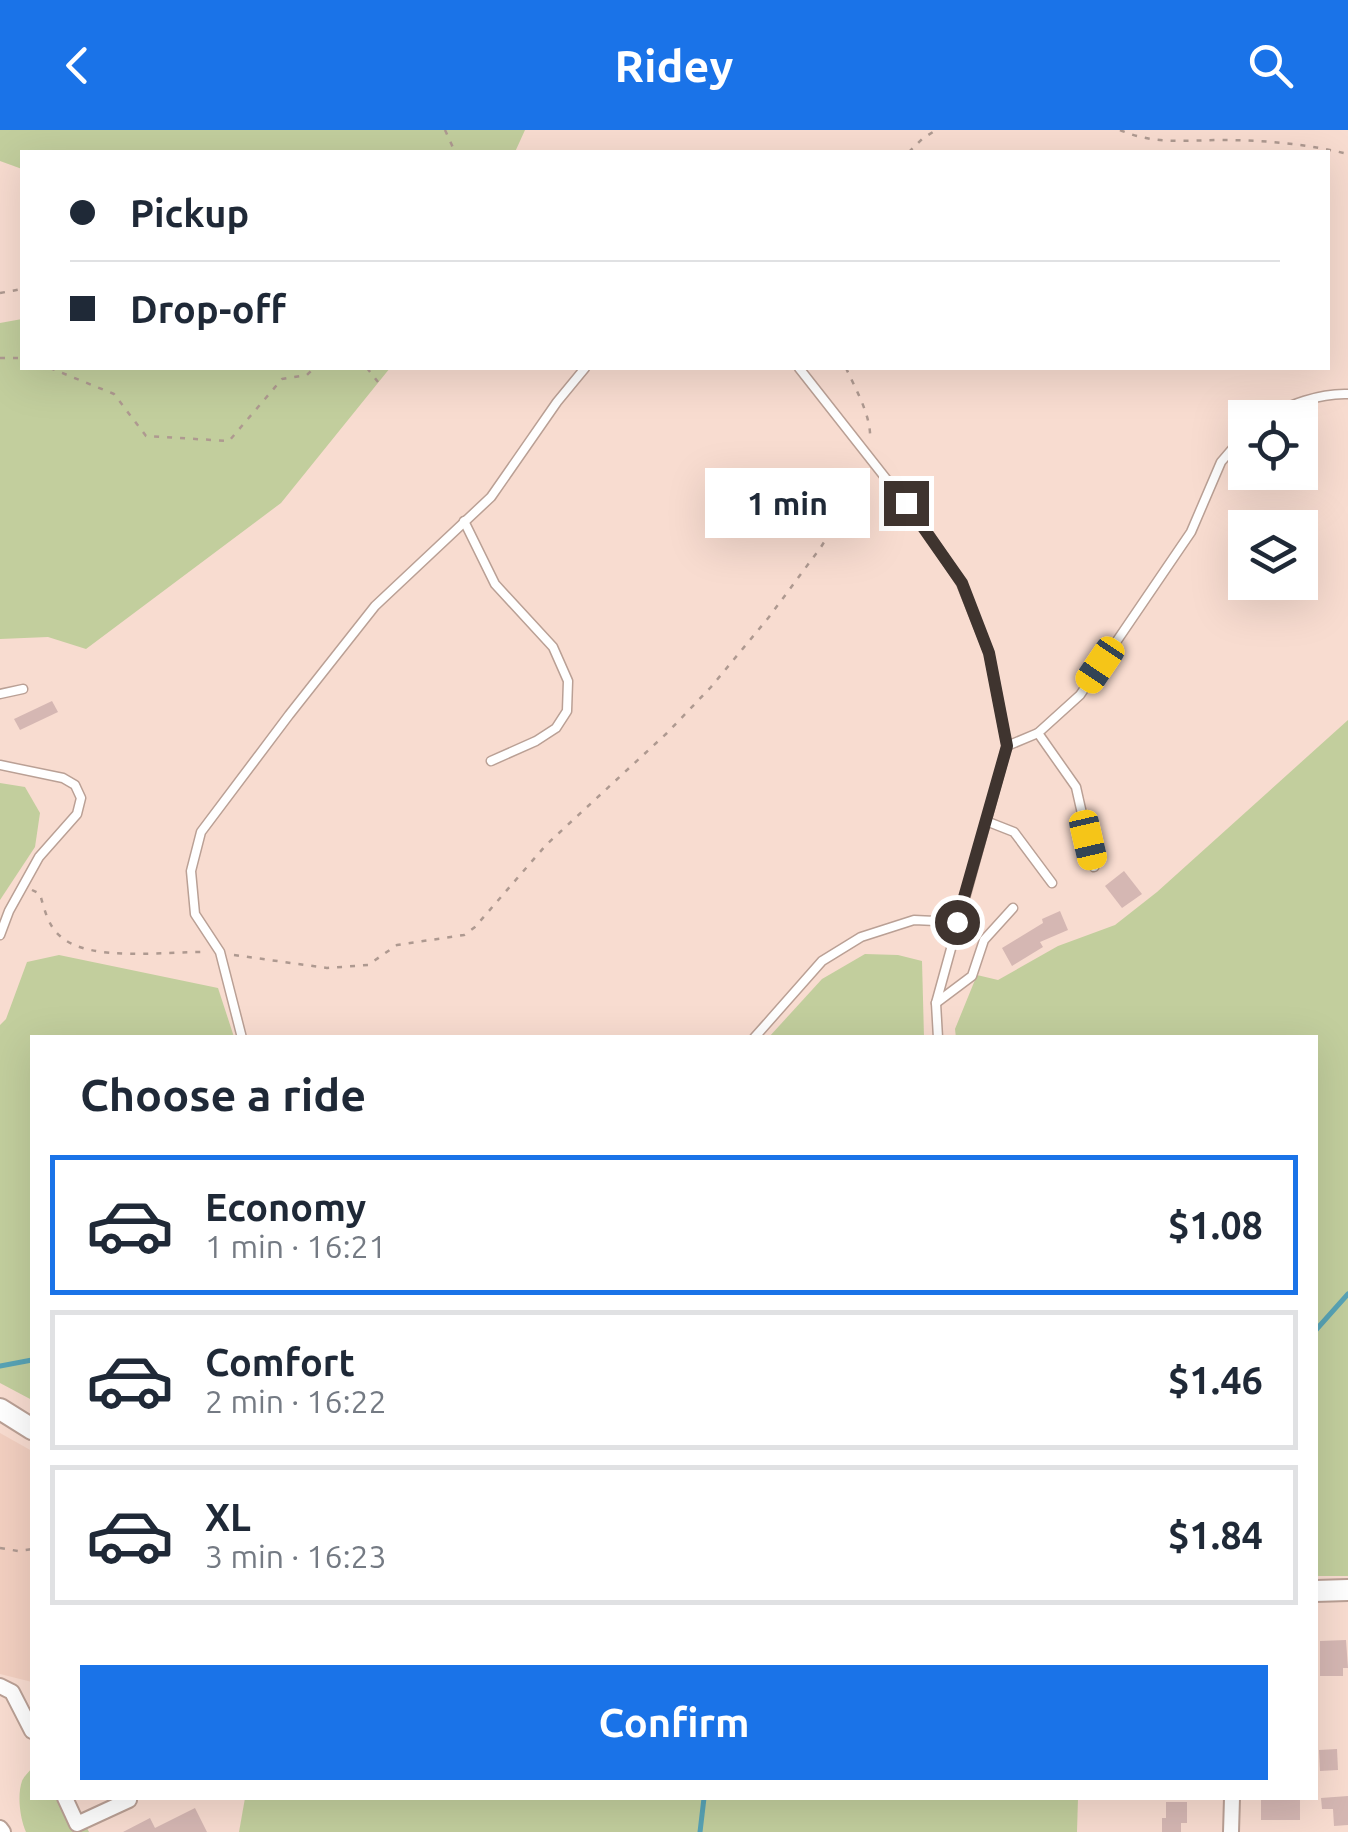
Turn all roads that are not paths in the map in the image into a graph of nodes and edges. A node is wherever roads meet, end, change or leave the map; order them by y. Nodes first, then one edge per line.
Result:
1 (583, 370) edge
2 (801, 370) edge
3 (1348, 394) edge
4 (1306, 400) edge
5 (1228, 454) edge
6 (464, 521) junction
7 (23, 689) dead end
8 (0, 694) edge
9 (1038, 733) junction
10 (1007, 746) junction
11 (492, 762) dead end
12 (0, 765) edge
13 (986, 822) junction
14 (1094, 867) dead end
15 (1052, 882) dead end
16 (1013, 908) dead end
17 (957, 922) junction
18 (0, 935) edge
19 (936, 1002) junction
20 (241, 1035) edge
21 (757, 1035) edge
22 (938, 1035) edge
23 (0, 1409) edge
24 (30, 1427) edge
25 (1348, 1590) edge
26 (1318, 1591) edge
27 (0, 1686) edge
28 (28, 1713) edge
29 (65, 1800) edge
30 (129, 1800) edge
31 (1232, 1800) edge
32 (1232, 1832) edge

1 - 6 lane
2 - 10 lane
3 - 4 lane
5 - 9 lane
6 - 11 lane
6 - 20 lane
7 - 8 lane
9 - 10 lane
9 - 14 lane
10 - 13 lane
12 - 18 lane
13 - 15 lane
13 - 17 lane
16 - 19 lane
17 - 19 lane
17 - 21 lane
19 - 22 lane
23 - 24 main road
25 - 26 main road
27 - 28 street
29 - 30 street
31 - 32 street

